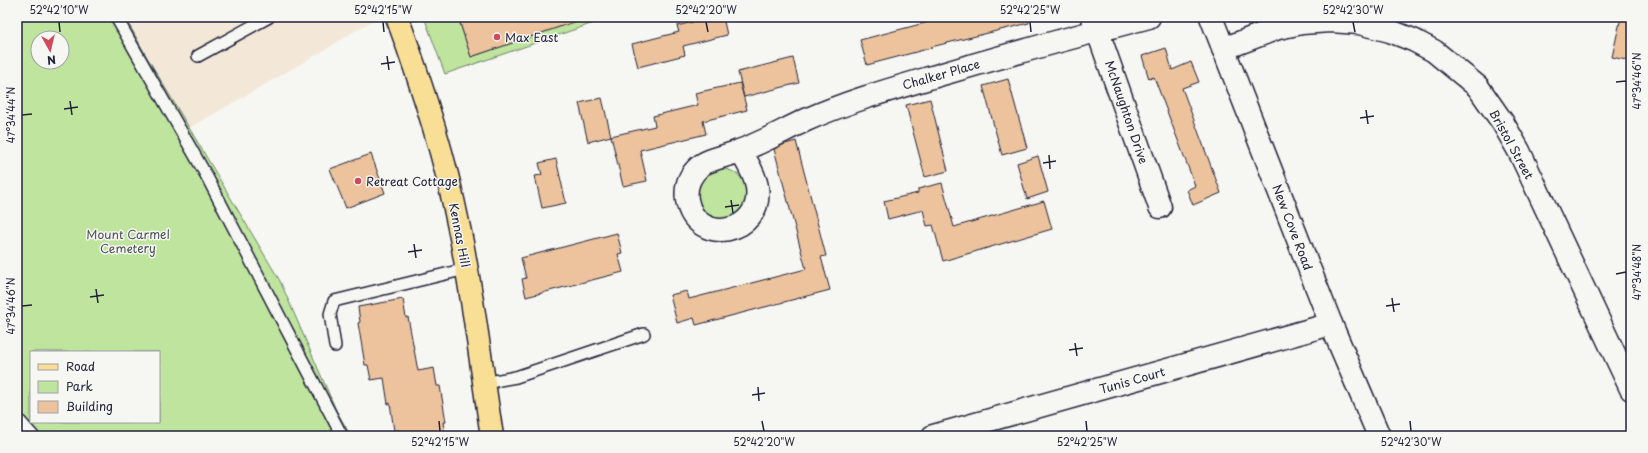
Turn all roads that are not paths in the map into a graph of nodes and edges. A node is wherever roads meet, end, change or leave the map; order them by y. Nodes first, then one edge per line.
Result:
1 (116, 17) edge
2 (269, 17) edge
3 (397, 17) edge
4 (1149, 17) edge
5 (1211, 17) edge
6 (1096, 24) edge
7 (1223, 49) junction
8 (198, 56) dead end
9 (740, 151) dead end
10 (1160, 207) dead end
11 (466, 269) junction
12 (1331, 324) junction
13 (644, 334) dead end
14 (335, 346) dead end
15 (484, 383) junction
16 (1631, 389) edge
17 (17, 418) edge
18 (33, 436) edge
19 (342, 436) edge
20 (492, 436) edge
21 (933, 436) edge
22 (1379, 436) edge

1 - 19 lane
2 - 8 lane
3 - 11 main road, Kennas Hill
4 - 6 street, Chalker Place
5 - 7 street, New Cove Road
6 - 9 street, Chalker Place
6 - 10 street, McNaughton Drive
7 - 12 street, New Cove Road
7 - 16 street, Bristol Street
11 - 14 lane
11 - 15 main road, Kennas Hill
12 - 21 street, Tunis Court
12 - 22 street, New Cove Road
13 - 15 lane
15 - 20 main road, Kennas Hill
17 - 18 lane

